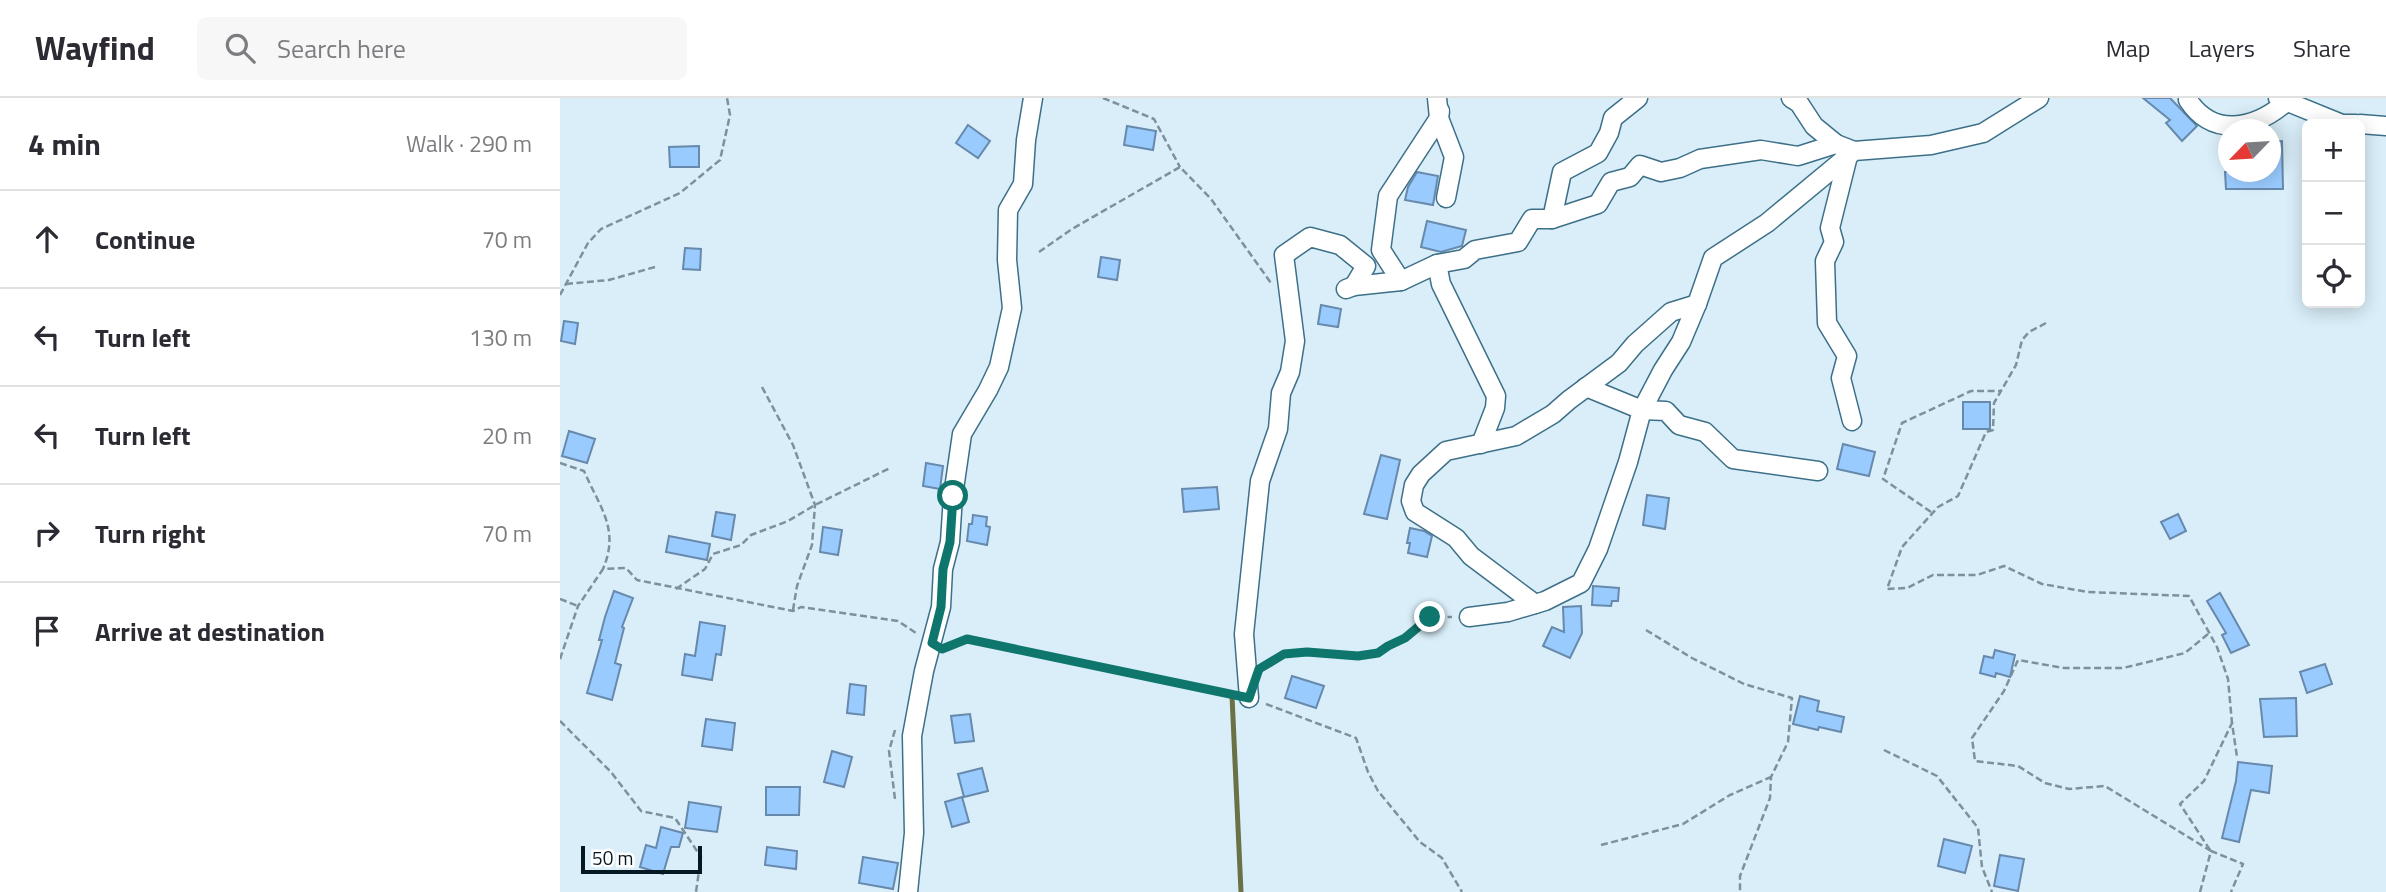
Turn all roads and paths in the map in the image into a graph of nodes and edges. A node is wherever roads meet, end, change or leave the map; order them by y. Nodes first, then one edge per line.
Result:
1 (727, 98) edge
2 (1033, 98) edge
3 (1103, 98) edge
4 (1440, 98) edge
5 (1638, 98) edge
6 (1791, 98) edge
7 (2039, 98) edge
8 (2189, 98) edge
9 (2293, 101) edge
10 (1439, 118) junction
11 (2331, 119) edge
12 (2365, 124) edge
13 (2386, 126) edge
14 (1846, 150) junction
15 (1180, 167) junction
16 (1446, 198) dead end
17 (1552, 219) junction
18 (1381, 250) junction
19 (1040, 252) dead end
20 (1437, 264) junction
21 (655, 267) dead end
22 (1366, 267) junction
23 (1401, 281) junction
24 (566, 284) junction
25 (560, 295) edge
26 (1289, 300) junction
27 (1698, 304) junction
28 (2046, 323) dead end
29 (762, 387) dead end
30 (1586, 387) junction
31 (2001, 391) junction
32 (1642, 410) junction
33 (1852, 421) dead end
34 (1481, 444) junction
35 (560, 463) edge
36 (890, 468) dead end
37 (1818, 471) dead end
38 (815, 505) junction
39 (1933, 513) junction
40 (603, 569) junction
41 (676, 589) junction
42 (560, 599) edge
43 (1535, 604) junction
44 (578, 606) junction
45 (793, 611) junction
46 (1469, 617) joint
47 (1646, 630) dead end
48 (2209, 633) junction
49 (932, 643) junction
50 (560, 659) edge
51 (1259, 669) dead end
52 (1249, 698) junction
53 (560, 721) edge
54 (2232, 723) junction
55 (1884, 750) dead end
56 (2237, 757) dead end
57 (1771, 777) junction
58 (1601, 845) dead end
59 (2211, 851) junction
60 (696, 892) edge
61 (908, 892) edge
62 (1462, 892) edge
63 (1740, 892) edge
64 (1992, 892) edge
65 (2200, 892) edge
66 (2231, 892) edge

1 - 24 path
2 - 49 street
3 - 15 path
4 - 10 street
5 - 17 street
6 - 14 street
7 - 14 street
8 - 9 street
9 - 11 street
10 - 16 street
10 - 18 street
12 - 13 street
14 - 17 street
14 - 27 street
14 - 33 street
15 - 19 path
15 - 26 path
17 - 20 street
18 - 22 street
18 - 23 street
20 - 23 street
20 - 34 street
21 - 24 path
22 - 23 street
22 - 26 street
24 - 25 path
26 - 52 street
27 - 30 street
27 - 32 street
28 - 31 path
29 - 38 path
30 - 32 street
30 - 34 street
31 - 39 path
31 - 39 path
32 - 37 street
32 - 43 street
34 - 43 street
35 - 40 path
36 - 38 path
38 - 41 path
38 - 45 path
39 - 48 path
40 - 41 path
40 - 44 path
41 - 45 path
42 - 44 path
43 - 46 street
44 - 50 path
45 - 49 path
46 - 51 path
47 - 57 path
48 - 54 path
48 - 59 path
49 - 52 path
49 - 61 street
52 - 62 path
53 - 60 path
54 - 56 path
54 - 59 path
55 - 64 path
57 - 58 path
57 - 63 path
59 - 65 path
59 - 66 path

